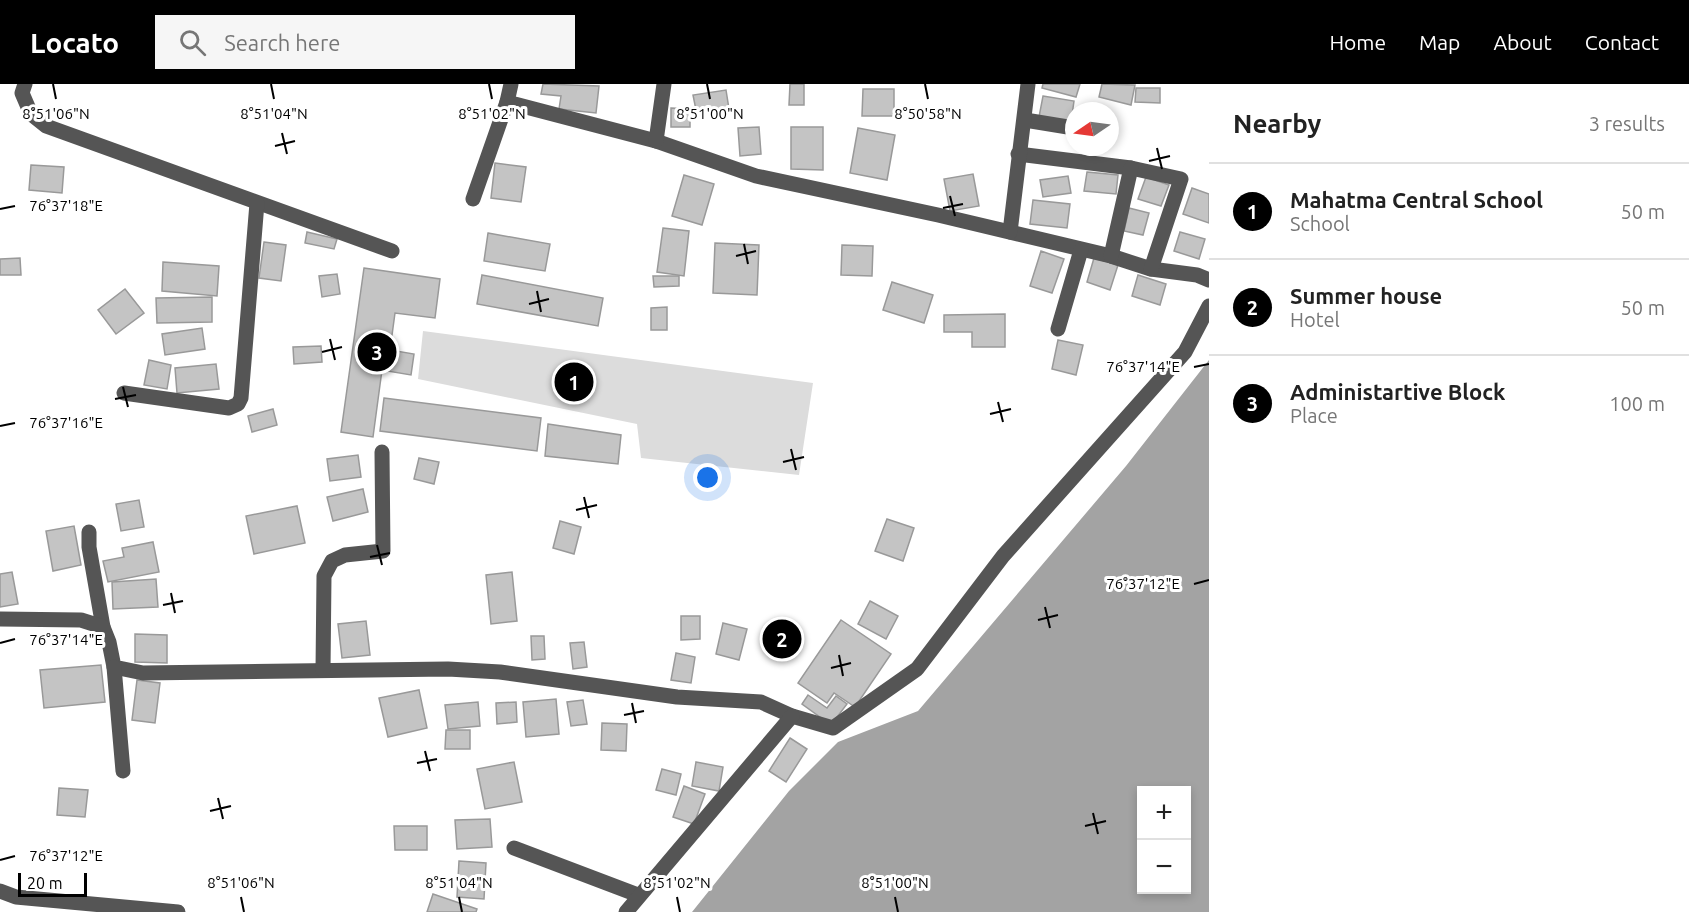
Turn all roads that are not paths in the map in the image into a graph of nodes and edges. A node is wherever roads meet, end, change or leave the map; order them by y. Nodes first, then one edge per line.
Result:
1 (25, 84) edge
2 (511, 84) edge
3 (664, 84) edge
4 (1028, 84) edge
5 (507, 102) junction
6 (1025, 120) junction
7 (1065, 127) edge
8 (656, 141) junction
9 (1018, 154) junction
10 (1131, 168) junction
11 (473, 199) dead end
12 (257, 202) junction
13 (1010, 232) junction
14 (1081, 250) junction
15 (392, 251) dead end
16 (1111, 256) junction
17 (1151, 268) junction
18 (1209, 280) edge
19 (1209, 306) edge
20 (1058, 329) dead end
21 (124, 393) dead end
22 (382, 452) dead end
23 (89, 532) dead end
24 (0, 619) edge
25 (103, 627) junction
26 (114, 667) junction
27 (323, 670) junction
28 (792, 716) junction
29 (123, 771) dead end
30 (514, 848) dead end
31 (0, 891) edge
32 (638, 895) junction
33 (178, 912) edge
34 (626, 912) edge

1 - 12 street
2 - 5 street
3 - 8 street
4 - 6 street
5 - 8 street
5 - 11 street
6 - 7 street
6 - 9 street
8 - 13 street
9 - 10 street
9 - 13 street
10 - 16 street
10 - 17 street
12 - 15 street
12 - 21 street
13 - 14 street
14 - 16 street
14 - 20 street
16 - 17 street
17 - 18 street
19 - 28 street
22 - 27 street
23 - 25 street
24 - 25 street
25 - 26 street
26 - 27 street
26 - 29 street
27 - 28 street
28 - 32 street
30 - 32 street
31 - 33 street
32 - 34 street

